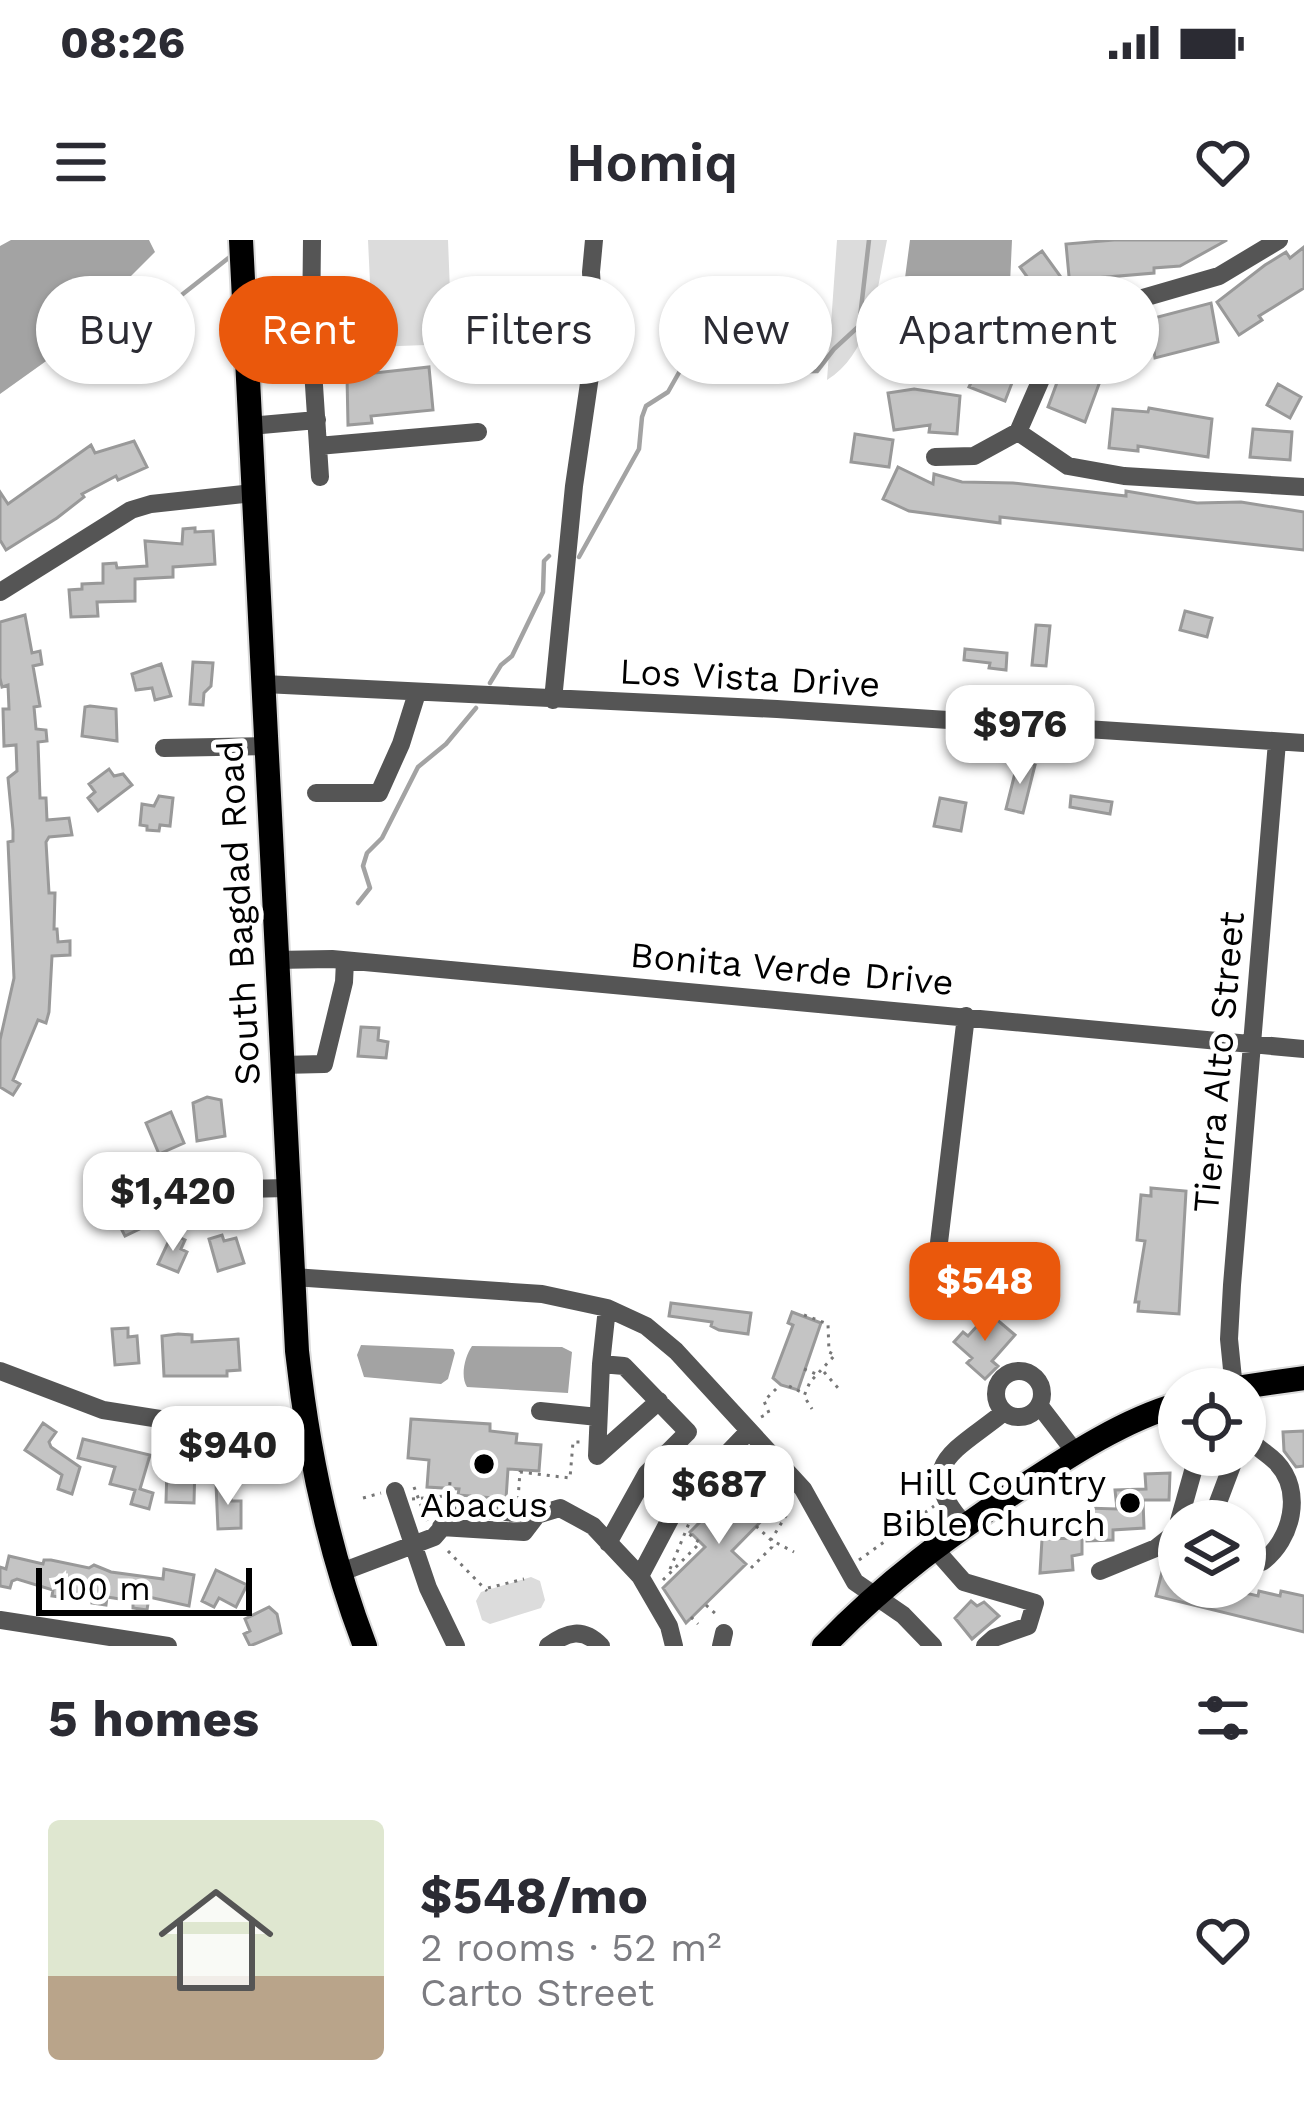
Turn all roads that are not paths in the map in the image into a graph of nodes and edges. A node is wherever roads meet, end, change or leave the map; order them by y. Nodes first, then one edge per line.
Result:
1 (241, 240) edge
2 (312, 240) edge
3 (594, 240) edge
4 (1280, 240) edge
5 (243, 276) edge
6 (312, 276) edge
7 (248, 384) edge
8 (314, 384) edge
9 (317, 420) junction
10 (250, 426) junction
11 (478, 432) dead end
12 (1018, 432) junction
13 (319, 446) junction
14 (935, 457) dead end
15 (320, 477) dead end
16 (1304, 487) edge
17 (254, 493) junction
18 (0, 592) edge
19 (263, 683) junction
20 (417, 693) junction
21 (553, 700) junction
22 (1277, 742) junction
23 (1304, 743) edge
24 (267, 746) junction
25 (164, 748) dead end
26 (316, 793) dead end
27 (275, 960) junction
28 (345, 961) junction
29 (966, 1016) junction
30 (1254, 1045) junction
31 (1304, 1049) edge
32 (281, 1065) junction
33 (288, 1188) junction
34 (196, 1190) dead end
35 (938, 1251) dead end
36 (292, 1277) junction
37 (608, 1308) junction
38 (601, 1364) junction
39 (1230, 1368) edge
40 (0, 1370) edge
41 (1304, 1378) edge
42 (1266, 1384) edge
43 (658, 1401) junction
44 (1039, 1405) junction
45 (540, 1411) dead end
46 (1004, 1412) junction
47 (1158, 1414) edge
48 (598, 1417) junction
49 (304, 1420) junction
50 (753, 1425) junction
51 (688, 1432) junction
52 (1075, 1452) junction
53 (1266, 1459) edge
54 (718, 1461) junction
55 (395, 1491) dead end
56 (1298, 1492) edge
57 (965, 1525) junction
58 (1283, 1540) junction
59 (608, 1543) junction
60 (412, 1544) junction
61 (1158, 1546) edge
62 (934, 1548) junction
63 (1304, 1550) edge
64 (1266, 1559) edge
65 (1100, 1571) dead end
66 (339, 1573) junction
67 (650, 1580) junction
68 (873, 1595) junction
69 (0, 1620) edge
70 (568, 1642) edge
71 (168, 1646) edge
72 (364, 1646) edge
73 (456, 1646) edge
74 (601, 1646) edge
75 (674, 1646) edge
76 (824, 1646) edge
77 (933, 1646) edge
78 (985, 1646) edge

1 - 5 main road, South Bagdad Road
2 - 6 street
3 - 21 street
4 - 12 street
7 - 10 main road, South Bagdad Road
8 - 9 street
9 - 10 street
9 - 13 street
10 - 17 main road, South Bagdad Road
11 - 13 street
12 - 14 street
12 - 16 street
13 - 15 street
17 - 18 street
17 - 19 main road, South Bagdad Road
19 - 20 street, Los Vista Drive
19 - 24 main road, South Bagdad Road
20 - 21 street, Los Vista Drive
20 - 26 street
21 - 22 street, Los Vista Drive
22 - 23 street, Los Vista Drive
22 - 30 street, Tierra Alto Street
24 - 25 street
24 - 27 main road, South Bagdad Road
27 - 28 street, Bonita Verde Drive
27 - 32 main road, South Bagdad Road
28 - 29 street, Bonita Verde Drive
28 - 32 street
29 - 30 street, Bonita Verde Drive
29 - 35 street
30 - 31 street, Bonita Verde Drive
30 - 39 street, Tierra Alto Street
32 - 33 main road, South Bagdad Road
33 - 34 street
33 - 36 main road, South Bagdad Road
36 - 37 street
36 - 49 main road, South Bagdad Road
37 - 38 street
37 - 50 street
38 - 43 street
38 - 48 street
40 - 49 street
41 - 42 main road
43 - 48 street
43 - 51 street
44 - 46 street
44 - 46 street
44 - 52 street
45 - 48 street
46 - 57 street
47 - 52 main road
49 - 66 main road, South Bagdad Road
50 - 54 street
50 - 68 street
51 - 54 street
51 - 59 street
52 - 57 main road
53 - 56 street
54 - 67 street
55 - 60 street
56 - 58 street
57 - 62 main road
58 - 63 street
58 - 64 street
59 - 60 street
59 - 67 street
60 - 66 street
60 - 73 street
61 - 65 street
62 - 68 main road
62 - 78 street
66 - 72 main road, South Bagdad Road
67 - 75 street
68 - 76 main road
68 - 77 street
69 - 71 street
70 - 74 street

